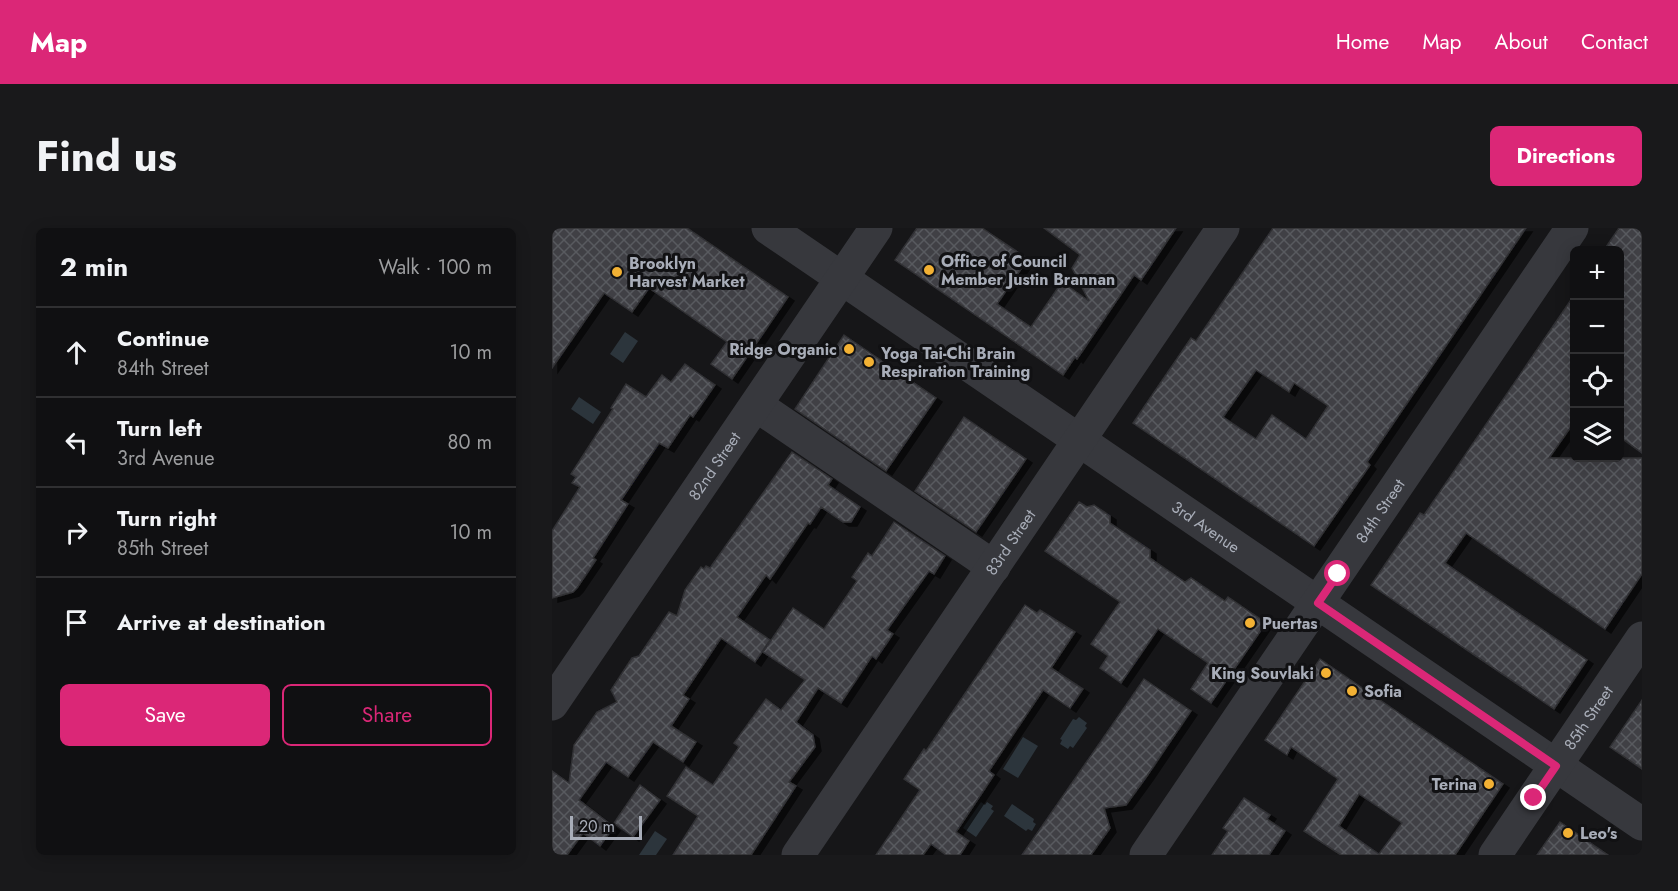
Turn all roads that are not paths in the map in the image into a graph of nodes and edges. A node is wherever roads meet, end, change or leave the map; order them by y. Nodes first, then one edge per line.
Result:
1 (768, 228) edge
2 (876, 228) edge
3 (1223, 228) edge
4 (1572, 228) edge
5 (842, 278) junction
6 (756, 405) junction
7 (1080, 441) junction
8 (994, 567) junction
9 (1318, 603) junction
10 (1642, 639) edge
11 (552, 704) edge
12 (1556, 766) junction
13 (1642, 824) edge
14 (798, 855) edge
15 (1146, 855) edge
16 (1495, 855) edge

1 - 5 street, 3rd Avenue
2 - 5 street, 82nd Street
3 - 7 street, 83rd Street
4 - 9 street, 84th Street
5 - 6 street, 82nd Street
5 - 7 street, 3rd Avenue
6 - 8 street
6 - 11 street, 82nd Street
7 - 8 street, 83rd Street
7 - 9 street, 3rd Avenue
8 - 14 street, 83rd Street
9 - 12 street, 3rd Avenue
9 - 15 street, 84th Street
10 - 12 street, 85th Street
12 - 13 street, 3rd Avenue
12 - 16 street, 85th Street

